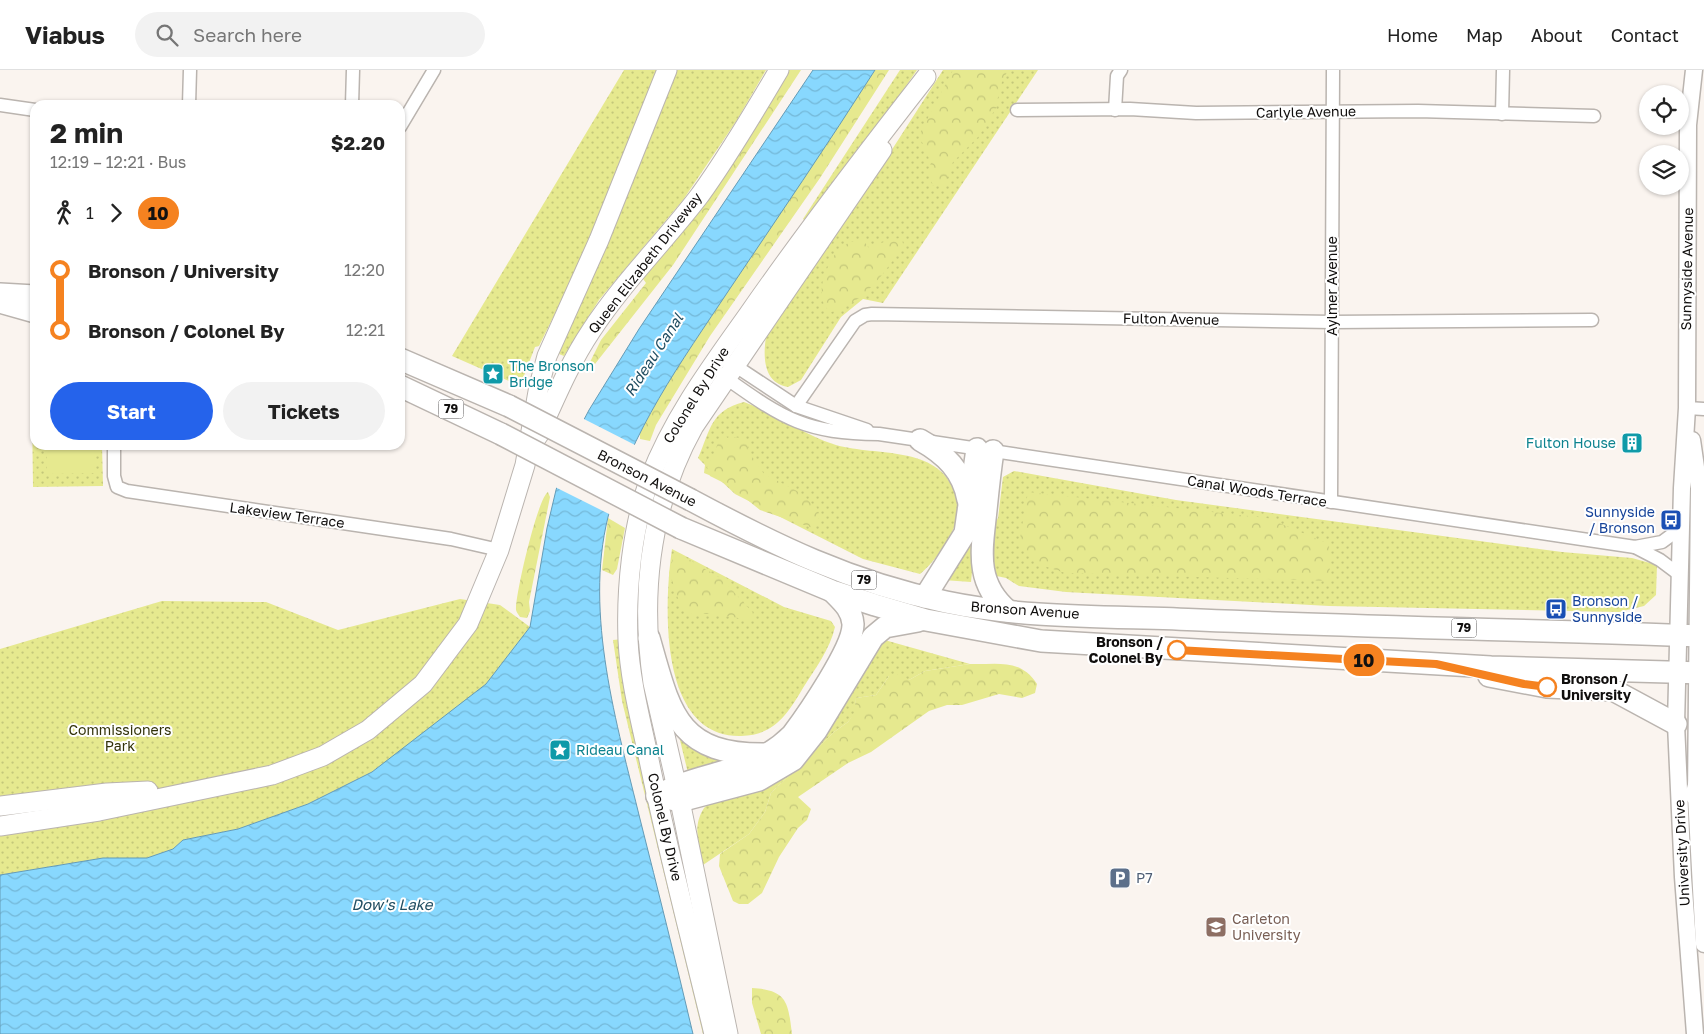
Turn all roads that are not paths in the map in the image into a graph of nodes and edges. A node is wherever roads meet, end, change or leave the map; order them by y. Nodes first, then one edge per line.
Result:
1 (190, 70) edge
2 (353, 70) edge
3 (434, 70) edge
4 (667, 70) edge
5 (779, 70) edge
6 (1121, 70) edge
7 (1333, 70) edge
8 (1503, 70) edge
9 (1694, 70) edge
10 (928, 74) edge
11 (189, 100) edge
12 (352, 100) edge
13 (0, 105) edge
14 (30, 109) edge
15 (1017, 110) dead end
16 (1115, 110) junction
17 (1333, 112) junction
18 (1502, 114) junction
19 (1594, 116) dead end
20 (405, 119) edge
21 (0, 294) edge
22 (30, 296) edge
23 (0, 302) edge
24 (30, 311) edge
25 (1592, 320) dead end
26 (1332, 322) junction
27 (405, 361) edge
28 (715, 362) junction
29 (730, 372) junction
30 (405, 388) edge
31 (796, 406) junction
32 (1687, 408) junction
33 (1704, 409) edge
34 (879, 434) junction
35 (920, 440) junction
36 (114, 450) edge
37 (985, 450) junction
38 (526, 465) junction
39 (1331, 502) junction
40 (970, 511) junction
41 (1681, 528) junction
42 (1635, 547) junction
43 (499, 550) junction
44 (1702, 550) edge
45 (1680, 574) junction
46 (832, 591) junction
47 (925, 597) junction
48 (1008, 611) junction
49 (926, 620) junction
50 (1694, 635) edge
51 (650, 638) junction
52 (1436, 664) junction
53 (1677, 672) junction
54 (1701, 673) edge
55 (1676, 724) junction
56 (770, 754) junction
57 (1704, 764) edge
58 (202, 788) junction
59 (678, 793) junction
60 (1696, 795) junction
61 (657, 796) junction
62 (0, 806) edge
63 (0, 826) edge
64 (1704, 944) edge
65 (714, 1034) edge
66 (728, 1034) edge
67 (1695, 1034) edge

1 - 11 street
2 - 12 street
3 - 20 street
4 - 38 main road, Queen Elizabeth Driveway
5 - 38 main road, Queen Elizabeth Driveway
6 - 16 street
7 - 17 street, Aylmer Avenue
8 - 18 street
9 - 32 street, Sunnyside Avenue
10 - 28 main road, Colonel By Drive
10 - 29 main road, Colonel By Drive
13 - 14 street
15 - 16 street, Carlyle Avenue
16 - 17 street, Carlyle Avenue
17 - 18 street, Carlyle Avenue
17 - 26 street, Aylmer Avenue
18 - 19 street, Carlyle Avenue
21 - 22 main road
23 - 24 main road
25 - 26 street, Fulton Avenue
26 - 31 street, Fulton Avenue
26 - 39 street, Aylmer Avenue
27 - 47 main road, Bronson Avenue / 79, bridge
28 - 29 street, Canal Woods Terrace
28 - 61 main road, Colonel By Drive
29 - 31 street, Canal Woods Terrace
29 - 34 street, Canal Woods Terrace
29 - 51 main road, Colonel By Drive
30 - 46 main road, Bronson Avenue / 79, bridge
31 - 34 street, Canal Woods Terrace
32 - 33 street
32 - 41 street, Sunnyside Avenue
32 - 44 street, Sunnyside Avenue
34 - 35 street, Canal Woods Terrace
35 - 37 street, Canal Woods Terrace
35 - 40 main road
36 - 43 street, Lakeview Terrace
37 - 39 street, Canal Woods Terrace
37 - 40 main road
37 - 48 main road
38 - 43 main road, Queen Elizabeth Driveway
39 - 42 street, Canal Woods Terrace
40 - 47 main road
41 - 42 street, Canal Woods Terrace
41 - 45 street, Sunnyside Avenue
42 - 45 street, Canal Woods Terrace
43 - 58 main road, Queen Elizabeth Driveway
44 - 50 street, Sunnyside Avenue
45 - 50 street, Sunnyside Avenue
46 - 49 main road, Bronson Avenue / 79
46 - 56 main road
47 - 48 main road, Bronson Avenue / 79
48 - 50 main road, Bronson Avenue / 79
49 - 52 main road, Bronson Avenue / 79
49 - 59 main road
50 - 53 street, Sunnyside Avenue
50 - 54 street, University Drive
51 - 56 main road
51 - 59 main road, Colonel By Drive
52 - 53 main road, Bronson Avenue / 79
52 - 55 main road
53 - 54 main road, Bronson Avenue / 79
53 - 55 street, University Drive
54 - 60 street, University Drive
55 - 67 street, University Drive
56 - 59 main road
57 - 60 main road
58 - 62 main road, Queen Elizabeth Driveway
58 - 63 main road, Queen Elizabeth Driveway
59 - 61 main road
59 - 66 main road, Colonel By Drive
60 - 64 street, University Drive
61 - 65 main road, Colonel By Drive

